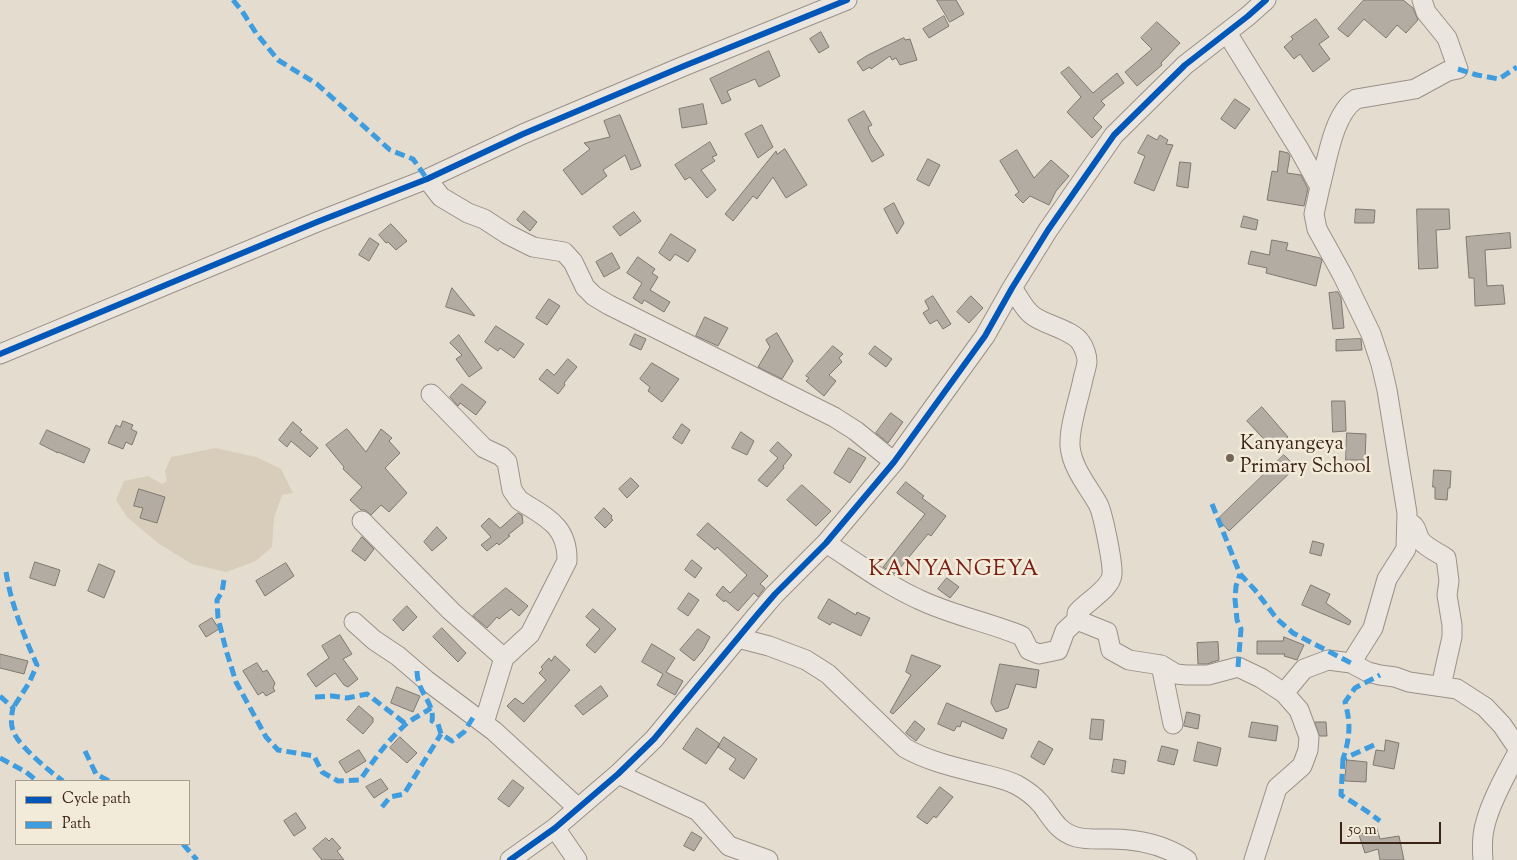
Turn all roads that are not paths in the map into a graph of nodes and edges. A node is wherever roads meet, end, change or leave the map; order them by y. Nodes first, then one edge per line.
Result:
1 (847, 0) edge
2 (1266, 0) edge
3 (1422, 0) edge
4 (1227, 33) junction
5 (427, 179) junction
6 (1320, 187) junction
7 (1012, 288) junction
8 (0, 354) edge
9 (431, 394) dead end
10 (894, 462) junction
11 (362, 522) dead end
12 (1407, 522) junction
13 (826, 543) junction
14 (1077, 620) junction
15 (354, 622) dead end
16 (738, 638) junction
17 (504, 658) junction
18 (1351, 663) junction
19 (1161, 665) junction
20 (1441, 686) junction
21 (1284, 693) junction
22 (484, 724) junction
23 (1174, 724) dead end
24 (1517, 747) edge
25 (1517, 754) edge
26 (618, 774) junction
27 (578, 808) junction
28 (555, 828) junction
29 (510, 860) edge
30 (577, 860) edge
31 (768, 860) edge
32 (1187, 860) edge
33 (1254, 860) edge
34 (1483, 860) edge

1 - 5 street
2 - 4 street
3 - 6 street
4 - 6 street
4 - 7 street
5 - 8 street
5 - 10 street
6 - 12 street
7 - 10 street
7 - 14 street
9 - 17 street
10 - 13 street
11 - 17 street
12 - 18 street
12 - 20 street
13 - 14 street
13 - 16 street
14 - 19 street
15 - 22 street
16 - 26 street
16 - 32 street
17 - 22 street
18 - 20 street
18 - 21 street
19 - 21 street
19 - 23 street
20 - 24 street
21 - 33 street
22 - 27 street
25 - 34 street
26 - 27 street
26 - 31 street
27 - 28 street
28 - 29 street
28 - 30 street

